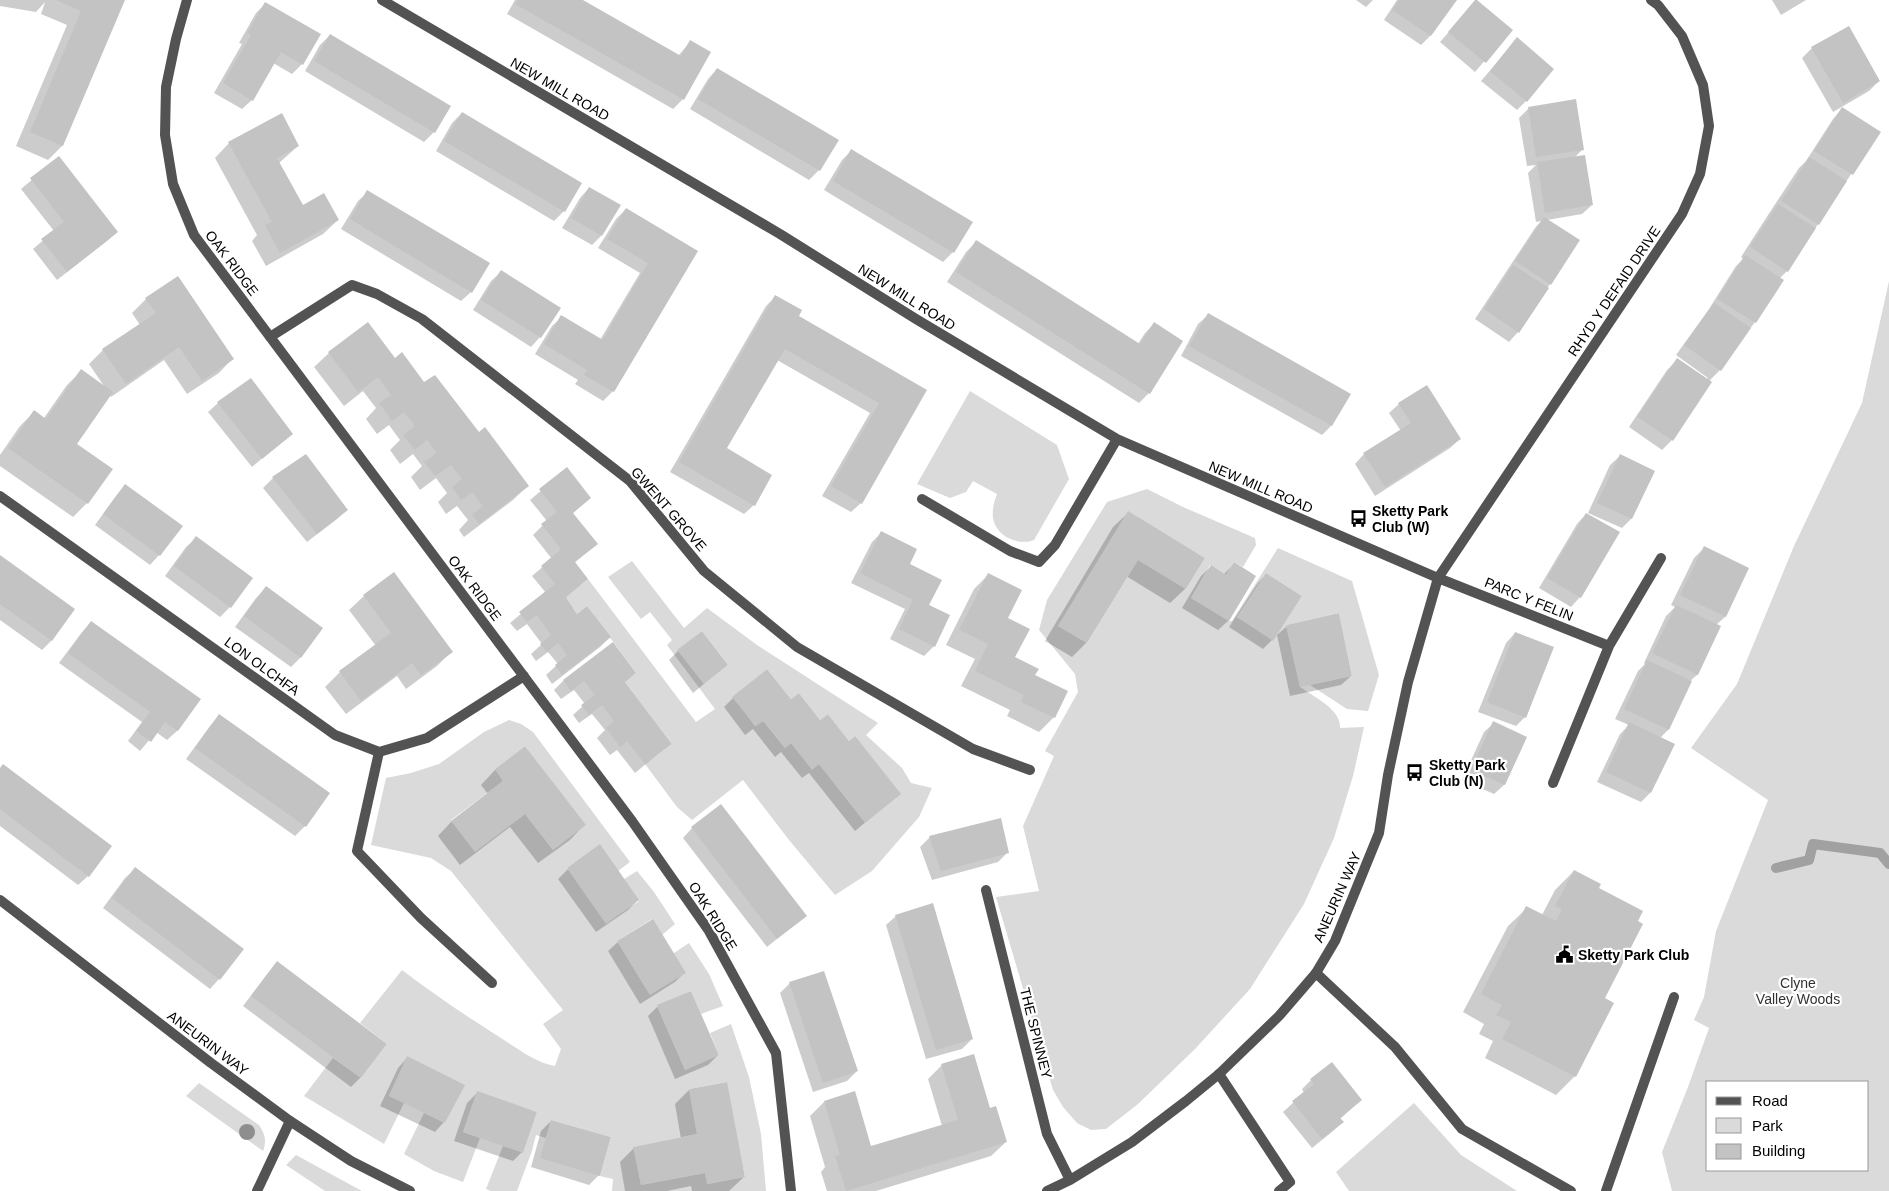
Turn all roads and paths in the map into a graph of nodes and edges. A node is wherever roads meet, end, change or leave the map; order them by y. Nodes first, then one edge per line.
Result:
1 (188, 0) edge
2 (382, 0) edge
3 (1651, 0) edge
4 (270, 337) junction
5 (1117, 439) junction
6 (0, 496) edge
7 (922, 499) dead end
8 (1661, 558) dead end
9 (1438, 578) junction
10 (1610, 646) junction
11 (524, 676) junction
12 (379, 752) junction
13 (1030, 770) dead end
14 (1553, 783) dead end
15 (986, 890) dead end
16 (0, 900) edge
17 (1316, 973) junction
18 (492, 983) dead end
19 (1674, 997) dead end
20 (1218, 1074) junction
21 (290, 1121) junction
22 (1070, 1180) junction
23 (257, 1191) edge
24 (410, 1191) edge
25 (791, 1191) edge
26 (1047, 1191) edge
27 (1279, 1191) edge
28 (1571, 1191) edge
29 (1606, 1191) edge

1 - 4 street, OAK RIDGE
2 - 5 street, NEW MILL ROAD
3 - 9 street, RHYD Y DEFAID DRIVE
4 - 11 street, OAK RIDGE
4 - 13 street, GWENT GROVE
5 - 7 street
5 - 9 street, NEW MILL ROAD
6 - 12 street, LON OLCHFA
8 - 10 street
9 - 10 street, PARC Y FELIN
9 - 17 street, ANEURIN WAY
10 - 14 street
11 - 12 street
11 - 25 street, OAK RIDGE
12 - 18 street
15 - 22 street, THE SPINNEY
16 - 21 street, ANEURIN WAY
17 - 20 street, ANEURIN WAY
17 - 28 street
19 - 29 street
20 - 22 street, ANEURIN WAY
20 - 27 street
21 - 23 street
21 - 24 street, ANEURIN WAY
22 - 26 street, ANEURIN WAY

